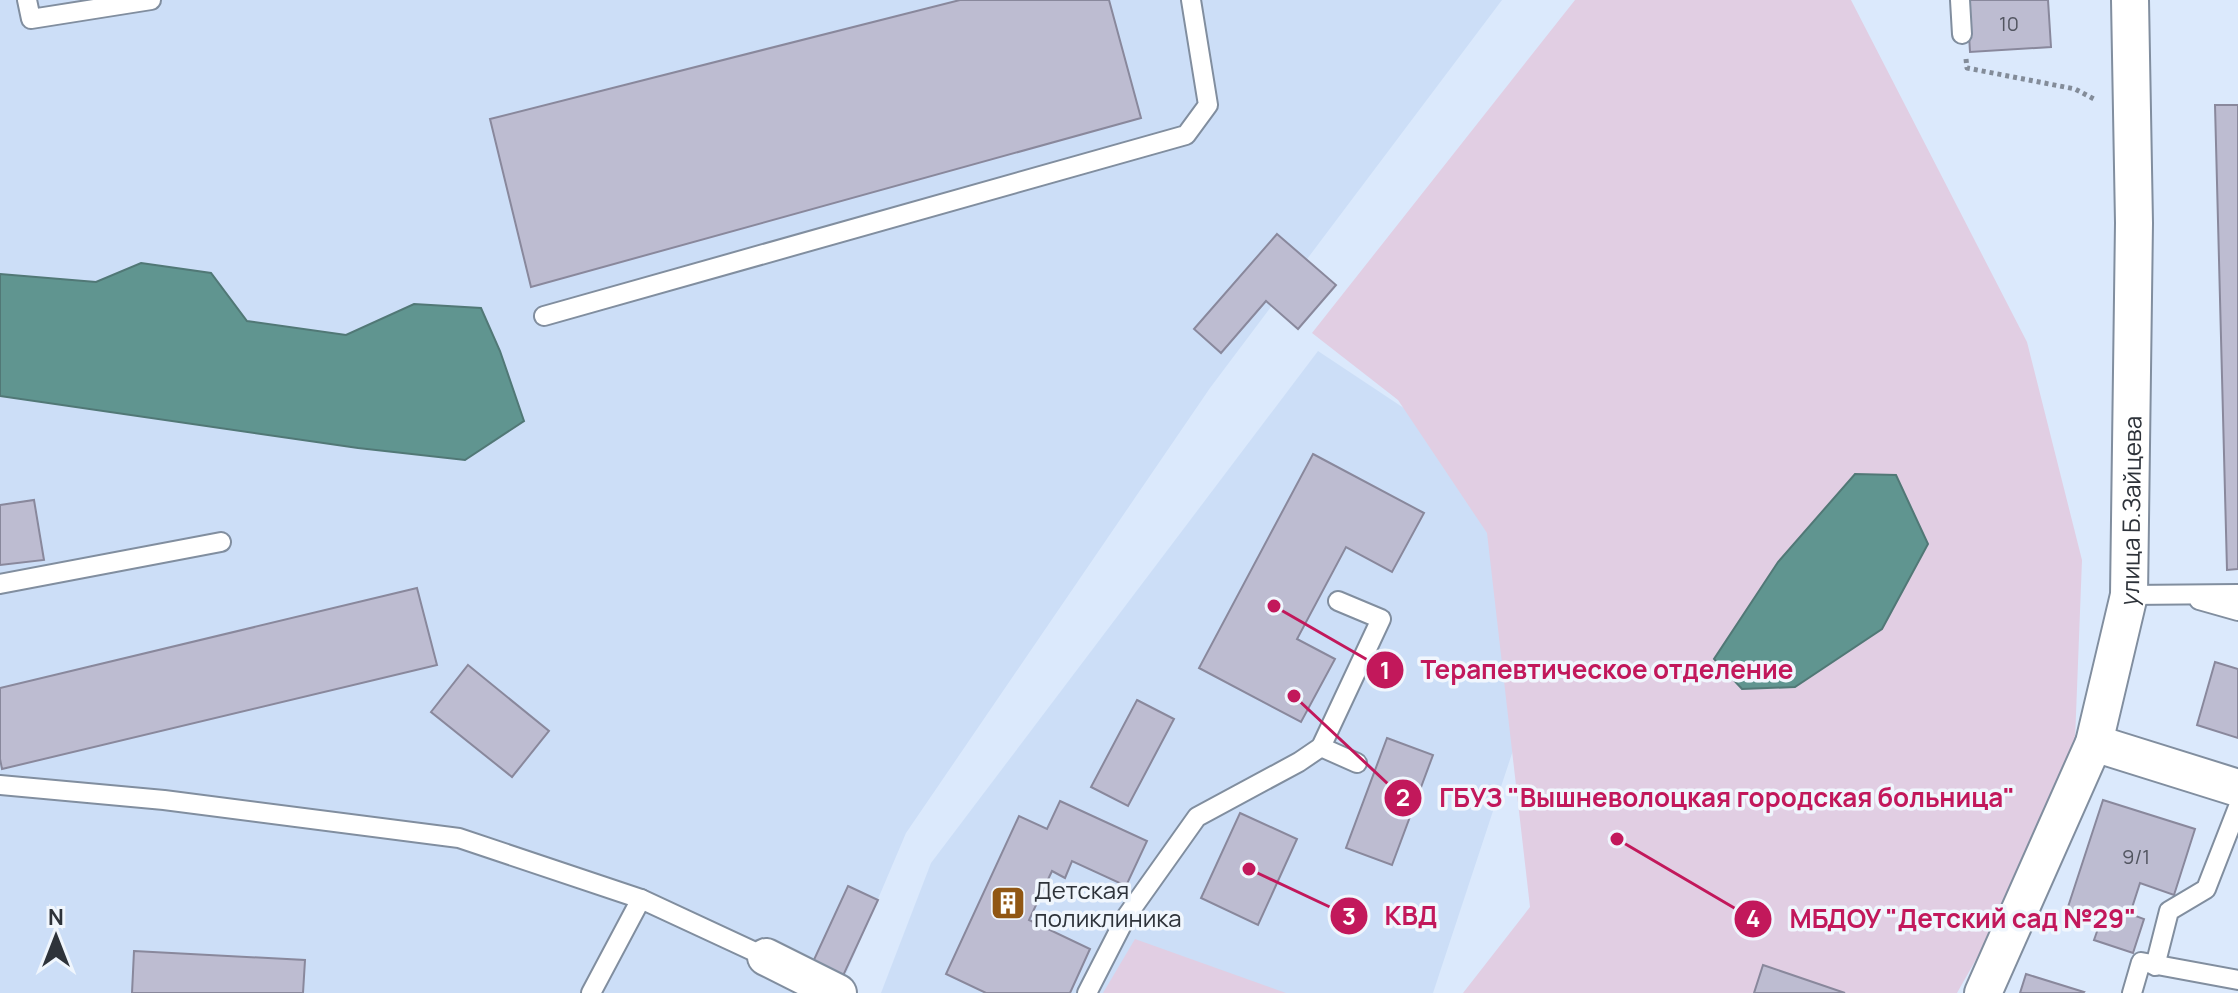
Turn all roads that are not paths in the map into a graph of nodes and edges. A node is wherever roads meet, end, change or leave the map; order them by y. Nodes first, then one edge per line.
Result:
1 (27, 0) edge
2 (151, 0) edge
3 (1191, 0) edge
4 (1960, 0) edge
5 (2130, 0) edge
6 (1962, 34) road end
7 (544, 316) dead end
8 (221, 542) dead end
9 (0, 584) edge
10 (2177, 593) junction
11 (2238, 594) edge
12 (2129, 595) junction
13 (1338, 601) dead end
14 (2238, 611) edge
15 (2094, 743) junction
16 (1321, 747) junction
17 (1357, 763) dead end
18 (0, 785) edge
19 (2238, 788) edge
20 (2238, 807) edge
21 (641, 899) junction
22 (766, 957) joint
23 (2155, 966) junction
24 (2238, 980) edge
25 (591, 993) edge
26 (838, 993) edge
27 (1087, 993) edge
28 (1983, 993) edge
29 (2132, 993) edge

1 - 2 lane
3 - 7 lane
4 - 6 lane
5 - 12 street, улица Б.Зайцева
8 - 9 lane
10 - 11 lane
10 - 12 lane
10 - 14 lane
12 - 15 street, улица Б.Зайцева
13 - 16 lane
15 - 19 street
15 - 28 street, улица Б.Зайцева
16 - 17 lane
16 - 27 lane
18 - 21 lane
20 - 23 lane
21 - 22 lane
21 - 25 lane
22 - 26 street
23 - 24 lane
23 - 29 lane

